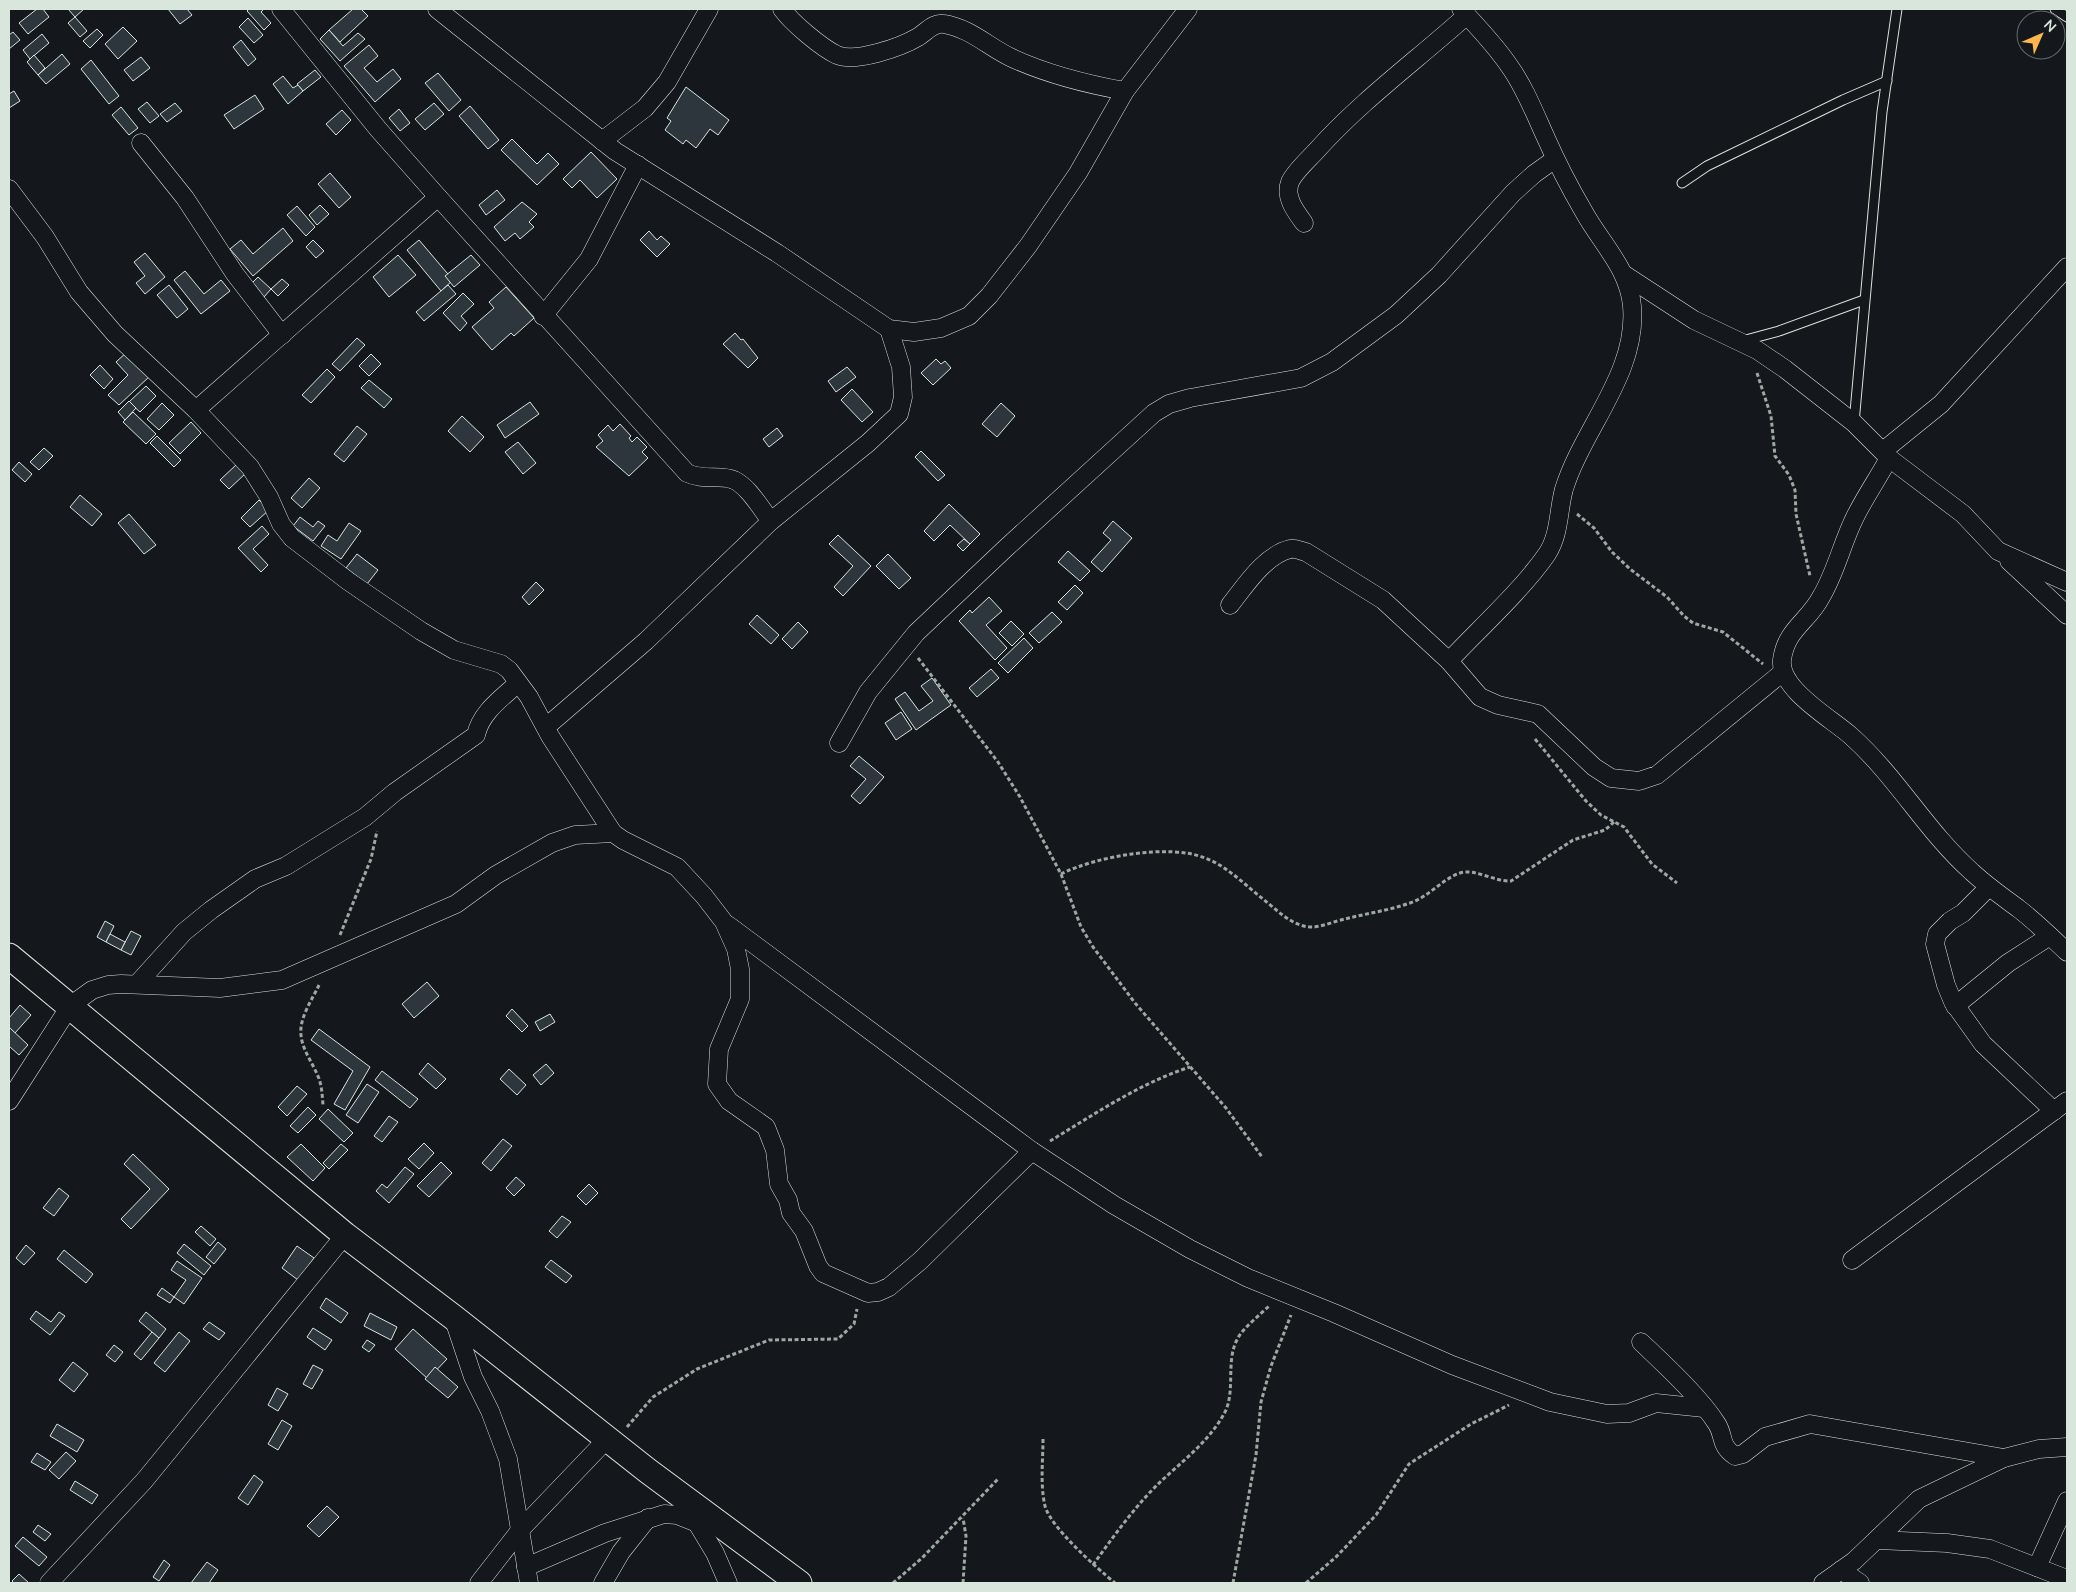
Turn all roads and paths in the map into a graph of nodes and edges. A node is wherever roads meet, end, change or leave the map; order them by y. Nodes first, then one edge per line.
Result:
1 (281, 9) edge
2 (438, 9) edge
3 (709, 9) edge
4 (782, 9) edge
5 (1188, 9) edge
6 (1897, 9) edge
7 (2055, 9) edge
8 (1464, 12) edge
9 (2067, 17) edge
10 (1887, 82) junction
11 (1125, 91) junction
12 (602, 141) junction
13 (141, 143) dead end
14 (1556, 159) junction
15 (638, 165) junction
16 (1682, 183) dead end
17 (9, 189) edge
18 (438, 197) junction
19 (1304, 224) dead end
20 (2067, 267) edge
21 (1625, 275) junction
22 (1864, 300) junction
23 (543, 316) junction
24 (889, 329) junction
25 (282, 335) junction
26 (1740, 342) junction
27 (1757, 350) junction
28 (196, 410) junction
29 (1854, 423) junction
30 (1886, 455) junction
31 (1561, 504) junction
32 (771, 521) junction
33 (1998, 551) junction
34 (2067, 582) edge
35 (1230, 605) dead end
36 (1816, 606) junction
37 (2067, 615) edge
38 (906, 644) junction
39 (1449, 661) junction
40 (1780, 675) junction
41 (518, 683) junction
42 (546, 727) junction
43 (1532, 735) dead end
44 (839, 743) dead end
45 (379, 822) dead end
46 (1614, 822) junction
47 (614, 833) junction
48 (1061, 874) junction
49 (1677, 883) dead end
50 (1989, 886) junction
51 (724, 922) junction
52 (2056, 936) edge
53 (2067, 952) edge
54 (9, 956) edge
55 (332, 958) junction
56 (137, 984) junction
57 (70, 1006) junction
58 (1955, 1006) junction
59 (1190, 1068) junction
60 (9, 1101) edge
61 (323, 1105) dead end
62 (2061, 1106) edge
63 (1032, 1151) junction
64 (1262, 1157) dead end
65 (345, 1235) junction
66 (1852, 1260) dead end
67 (860, 1290) junction
68 (1289, 1295) junction
69 (452, 1317) junction
70 (1641, 1342) dead end
71 (1529, 1394) junction
72 (1704, 1408) junction
73 (1042, 1439) dead end
74 (611, 1440) junction
75 (2067, 1447) edge
76 (2004, 1458) junction
77 (998, 1479) dead end
78 (2067, 1501) edge
79 (963, 1517) junction
80 (648, 1518) junction
81 (701, 1519) junction
82 (521, 1528) junction
83 (1877, 1540) junction
84 (1094, 1566) junction
85 (2037, 1567) junction
86 (1841, 1570) junction
87 (527, 1575) edge
88 (2067, 1580) edge
89 (49, 1583) edge
90 (479, 1583) edge
91 (603, 1583) edge
92 (728, 1583) edge
93 (799, 1583) edge
94 (893, 1583) edge
95 (963, 1583) edge
96 (1115, 1583) edge
97 (1233, 1583) edge
98 (1306, 1583) edge
99 (1823, 1583) edge
100 (1860, 1583) edge

1 - 18 street
2 - 12 street
3 - 12 street
4 - 11 street
5 - 11 street
6 - 10 lane
7 - 9 lane
8 - 14 street
8 - 19 street
10 - 16 lane
10 - 22 lane
11 - 24 street
12 - 15 street
13 - 25 street
14 - 21 street
14 - 38 street
15 - 23 street
15 - 24 street
17 - 28 street
18 - 23 street
18 - 25 street
20 - 30 street
21 - 26 street
21 - 31 street
22 - 26 lane
22 - 29 lane
23 - 32 street
24 - 32 street
25 - 28 street
26 - 27 street
27 - 29 street
27 - 36 path
28 - 41 street
29 - 30 street
30 - 33 street
30 - 36 street
31 - 39 street
31 - 40 path
32 - 42 street
33 - 34 street
33 - 37 street
35 - 39 street
36 - 40 street
38 - 44 street
38 - 48 path
39 - 40 street
40 - 50 street
41 - 42 street
41 - 56 street
42 - 47 street
43 - 46 path
45 - 55 path
46 - 48 path
46 - 49 path
47 - 51 street
47 - 55 street
48 - 59 path
50 - 52 street
50 - 58 street
51 - 63 street
51 - 67 street
52 - 53 street
52 - 58 street
54 - 57 street
55 - 56 street
55 - 61 path
56 - 57 street
57 - 60 street
57 - 65 street
58 - 62 street
59 - 63 path
59 - 64 path
62 - 66 street
63 - 67 street
63 - 68 street
65 - 69 street
65 - 89 street
67 - 74 path
68 - 71 street
68 - 84 path
68 - 97 path
69 - 74 street
69 - 82 street
70 - 72 street
71 - 72 street
71 - 98 path
72 - 76 street
73 - 84 path
74 - 81 street
74 - 82 street
75 - 76 street
76 - 83 street
77 - 79 path
78 - 85 street
79 - 94 path
79 - 95 path
80 - 81 street
80 - 87 street
80 - 91 street
81 - 92 street
81 - 93 street
82 - 87 street
82 - 90 street
83 - 85 street
83 - 86 street
84 - 96 path
85 - 88 street
86 - 99 street
86 - 100 street

